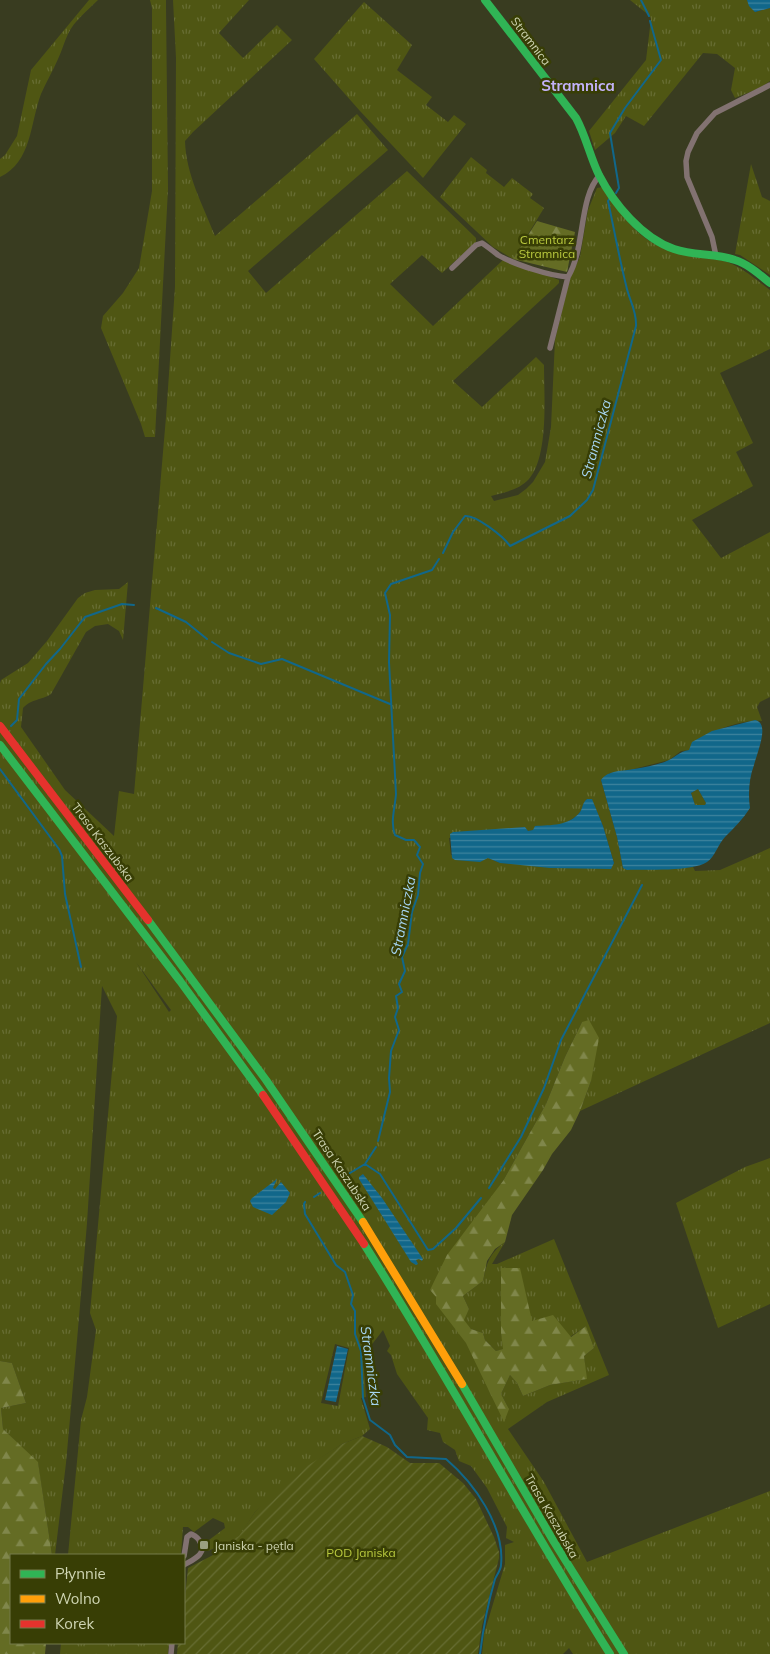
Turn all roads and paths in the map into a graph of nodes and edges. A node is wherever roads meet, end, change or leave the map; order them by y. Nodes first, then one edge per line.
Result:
1 (485, 0) edge
2 (770, 86) edge
3 (600, 175) junction
4 (716, 256) junction
5 (452, 268) dead end
6 (568, 277) junction
7 (770, 283) edge
8 (550, 348) dead end
9 (0, 726) edge
10 (0, 745) edge
11 (184, 1554) edge
12 (185, 1565) edge
13 (610, 1654) edge
14 (624, 1654) edge

1 - 3 main road, Stramnica
2 - 4 street
3 - 4 main road, Stramnica
3 - 6 street
4 - 7 main road, Stramnica
5 - 6 street
6 - 8 street
9 - 14 main road, Trasa Kaszubska
10 - 13 main road, Trasa Kaszubska
11 - 12 street

